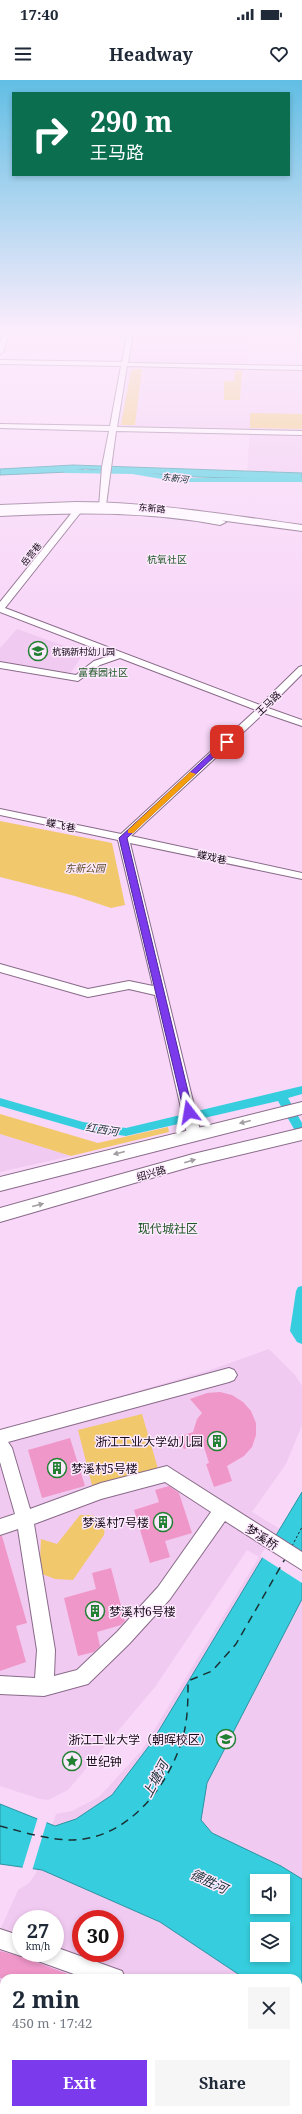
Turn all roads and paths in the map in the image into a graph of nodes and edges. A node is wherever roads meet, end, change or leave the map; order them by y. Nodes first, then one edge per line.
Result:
1 (113, 423) edge
2 (0, 426) edge
3 (112, 429) junction
4 (302, 433) edge
5 (102, 506) junction
6 (0, 508) edge
7 (77, 512) junction
8 (0, 513) edge
9 (0, 516) edge
10 (220, 522) junction
11 (302, 528) edge
12 (302, 533) edge
13 (0, 608) edge
14 (120, 655) junction
15 (0, 665) edge
16 (302, 669) edge
17 (262, 709) junction
18 (302, 723) edge
19 (0, 812) edge
20 (123, 838) junction
21 (302, 876) edge
22 (0, 968) edge
23 (160, 992) junction
24 (294, 1110) edge
25 (191, 1123) junction
26 (299, 1135) edge
27 (0, 1184) edge
28 (0, 1215) edge
29 (229, 1375) dead end
30 (2, 1443) edge
31 (222, 1511) junction
32 (25, 1518) junction
33 (0, 1527) edge
34 (302, 1562) edge
35 (0, 1685) edge
36 (44, 1687) junction
37 (0, 1939) edge
38 (12, 1943) edge
39 (64, 1961) edge
40 (103, 1974) edge

1 - 3 street
2 - 3 street
3 - 4 street
3 - 5 street
5 - 6 main road, 东新路
5 - 11 main road, 东新路
7 - 9 main road, 东新路
7 - 10 main road, 东新路
7 - 13 street, 岳营巷
8 - 10 highway
10 - 12 main road, 东新路
13 - 14 street
14 - 15 street
14 - 17 street
16 - 17 street, 王马路
17 - 18 street
17 - 20 street, 王马路
19 - 20 street, 蝶飞巷
20 - 21 street, 蝶戏巷
20 - 23 street
22 - 23 street
23 - 25 street
24 -> 25 main road
25 -> 27 main road
28 -> 26 main road, 绍兴路
29 - 30 street
30 - 32 street
31 - 32 street, 梦溪桥
31 - 34 street, 梦溪桥
31 - 36 street
32 - 33 street, 梦溪桥
32 - 36 street
35 - 36 street
37 - 38 street
39 - 40 street

